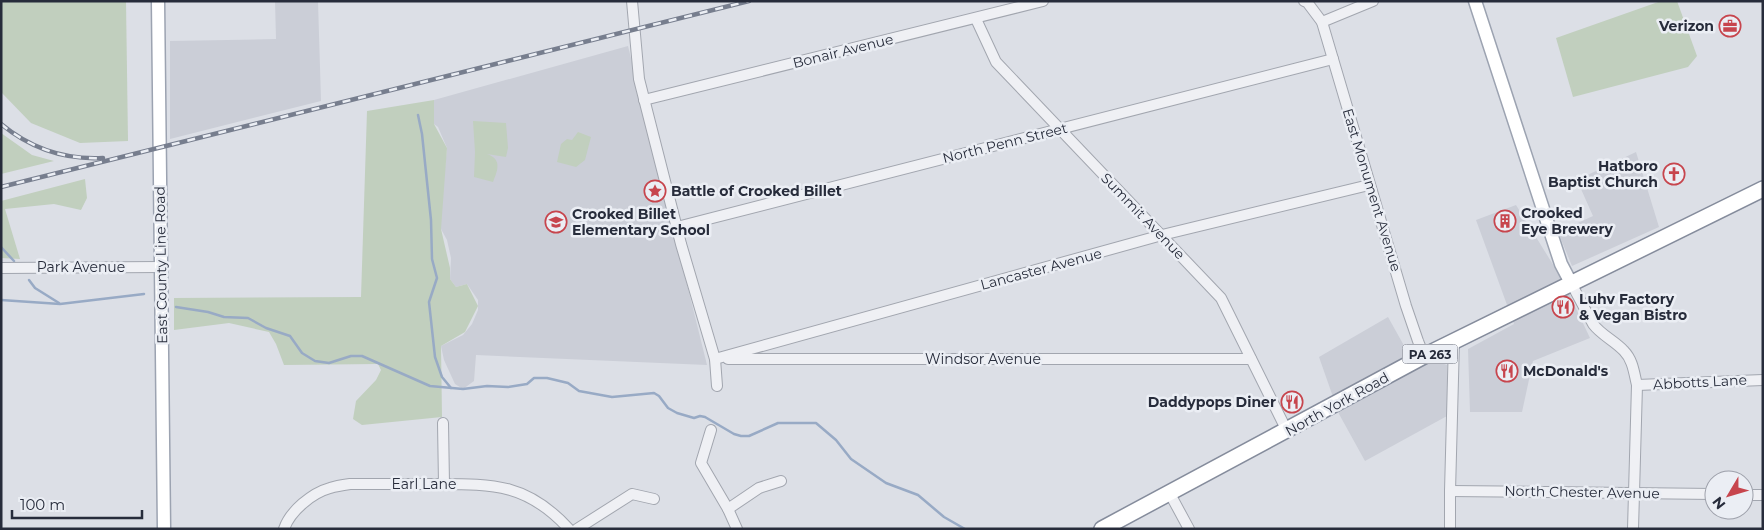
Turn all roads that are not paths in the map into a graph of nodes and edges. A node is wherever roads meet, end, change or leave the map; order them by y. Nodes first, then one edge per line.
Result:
1 (158, 1) edge
2 (632, 1) edge
3 (1043, 1) edge
4 (1304, 1) edge
5 (1373, 1) edge
6 (1475, 1) edge
7 (976, 18) junction
8 (1322, 22) junction
9 (1334, 59) junction
10 (644, 100) junction
11 (1059, 129) junction
12 (1369, 185) junction
13 (1763, 189) edge
14 (677, 227) junction
15 (1162, 235) junction
16 (161, 267) junction
17 (1, 268) edge
18 (1571, 283) junction
19 (1454, 341) junction
20 (1424, 356) junction
21 (714, 359) junction
22 (1251, 359) junction
23 (1763, 380) edge
24 (1637, 385) junction
25 (717, 386) dead end
26 (442, 423) dead end
27 (711, 430) dead end
28 (1287, 431) junction
29 (781, 481) dead end
30 (444, 484) junction
31 (1450, 491) junction
32 (1169, 492) junction
33 (1634, 492) junction
34 (1704, 494) edge
35 (654, 499) dead end
36 (728, 509) junction
37 (164, 529) edge
38 (284, 529) edge
39 (569, 529) edge
40 (577, 529) edge
41 (738, 529) edge
42 (1102, 529) edge
43 (1189, 529) edge
44 (1450, 529) edge
45 (1633, 529) edge

1 - 16 main road, East County Line Road
2 - 10 street
3 - 7 street, Bonair Avenue
4 - 8 street
5 - 8 street
6 - 18 main road
7 - 10 street, Bonair Avenue
7 - 11 street, Summit Avenue
8 - 9 street, East Monument Avenue
9 - 11 street, North Penn Street
9 - 12 street, East Monument Avenue
10 - 14 street
11 - 14 street, North Penn Street
11 - 15 street, Summit Avenue
12 - 15 street, Lancaster Avenue
12 - 20 street, East Monument Avenue
13 - 18 highway, North York Road / PA 263
14 - 21 street
15 - 21 street, Lancaster Avenue
15 - 22 street, Summit Avenue
16 - 17 street, Park Avenue
16 - 37 main road, East County Line Road
18 - 19 highway, North York Road / PA 263
18 - 24 street
19 - 20 highway, North York Road / PA 263
19 - 31 street
20 - 28 highway, North York Road / PA 263
21 - 22 street, Windsor Avenue
21 - 25 street
22 - 28 street, Summit Avenue
23 - 24 street, Abbotts Lane
24 - 33 street
26 - 30 street
27 - 36 street
28 - 32 highway, North York Road / PA 263
29 - 36 street
30 - 38 street, Earl Lane
30 - 39 street, Earl Lane
31 - 33 street, North Chester Avenue
31 - 44 street
32 - 42 highway, North York Road / PA 263
32 - 43 street
33 - 34 street, North Chester Avenue
33 - 45 street
35 - 40 street
36 - 41 street

